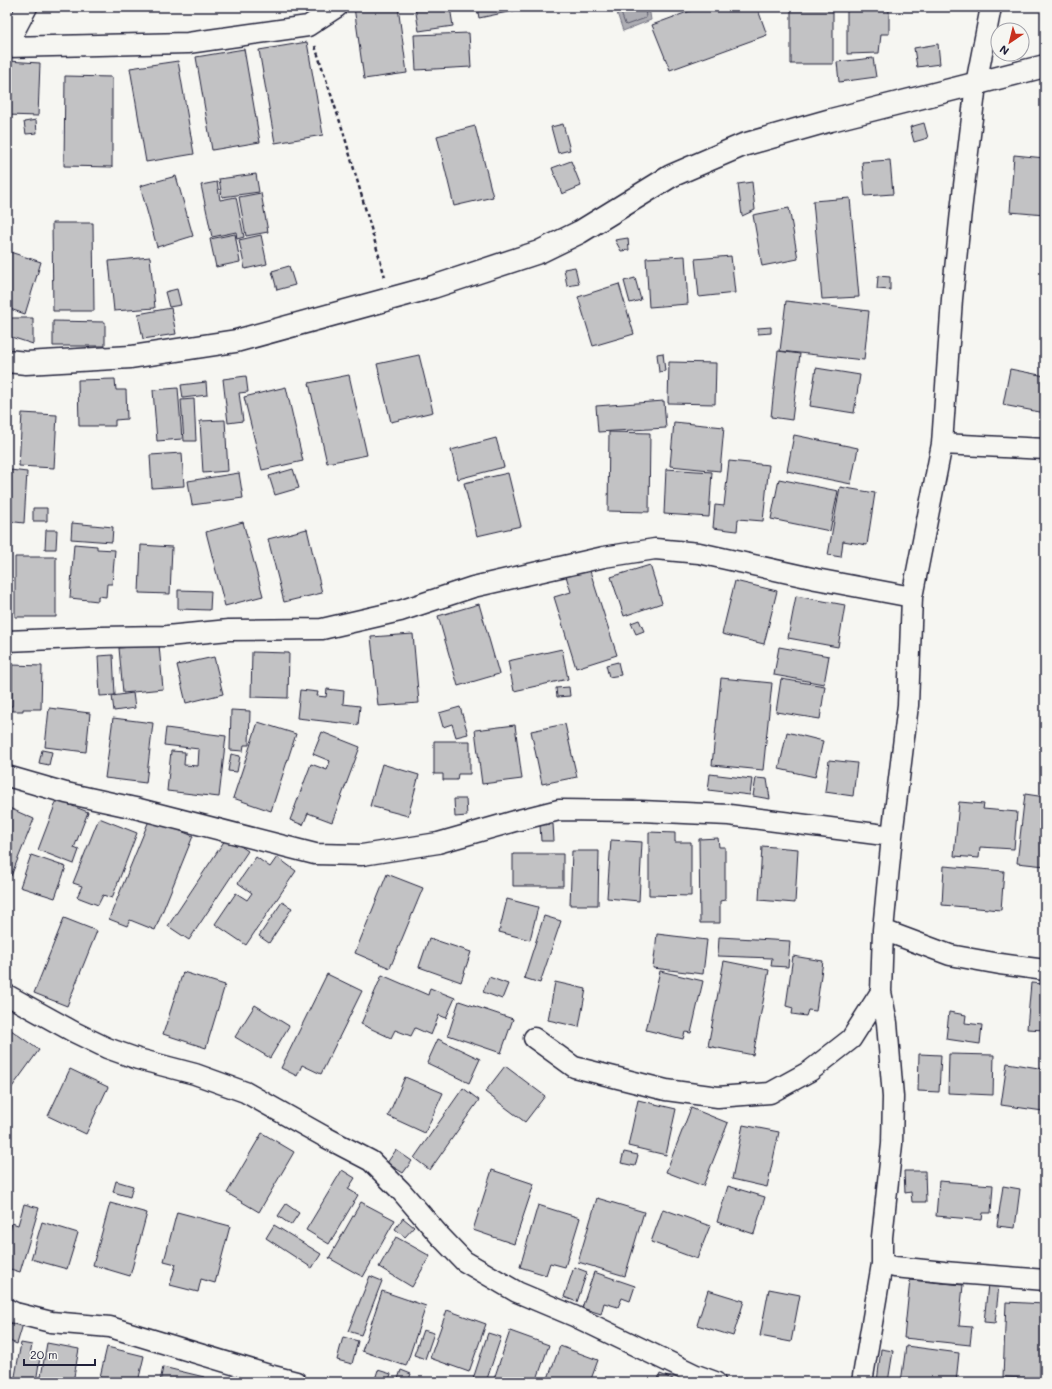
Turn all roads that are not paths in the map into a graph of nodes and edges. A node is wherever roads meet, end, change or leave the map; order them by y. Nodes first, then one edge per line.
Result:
1 (27, 7) edge
2 (337, 7) edge
3 (991, 7) edge
4 (7, 46) edge
5 (1045, 66) edge
6 (976, 84) junction
7 (7, 361) edge
8 (942, 444) junction
9 (1045, 449) edge
10 (912, 597) junction
11 (7, 641) edge
12 (7, 776) edge
13 (892, 836) junction
14 (883, 930) junction
15 (1045, 970) edge
16 (881, 992) junction
17 (7, 995) edge
18 (534, 1038) dead end
19 (882, 1264) junction
20 (1045, 1280) edge
21 (7, 1309) edge
22 (296, 1382) edge
23 (715, 1382) edge
24 (862, 1382) edge

1 - 4 street
2 - 4 street
3 - 6 street
5 - 6 street
6 - 7 street
6 - 8 street
8 - 9 street
8 - 10 street
10 - 11 street
10 - 13 street
12 - 13 street
13 - 14 street
14 - 15 street
14 - 16 street
16 - 18 street
16 - 19 street
17 - 23 street
19 - 20 street
19 - 24 street
21 - 22 street

